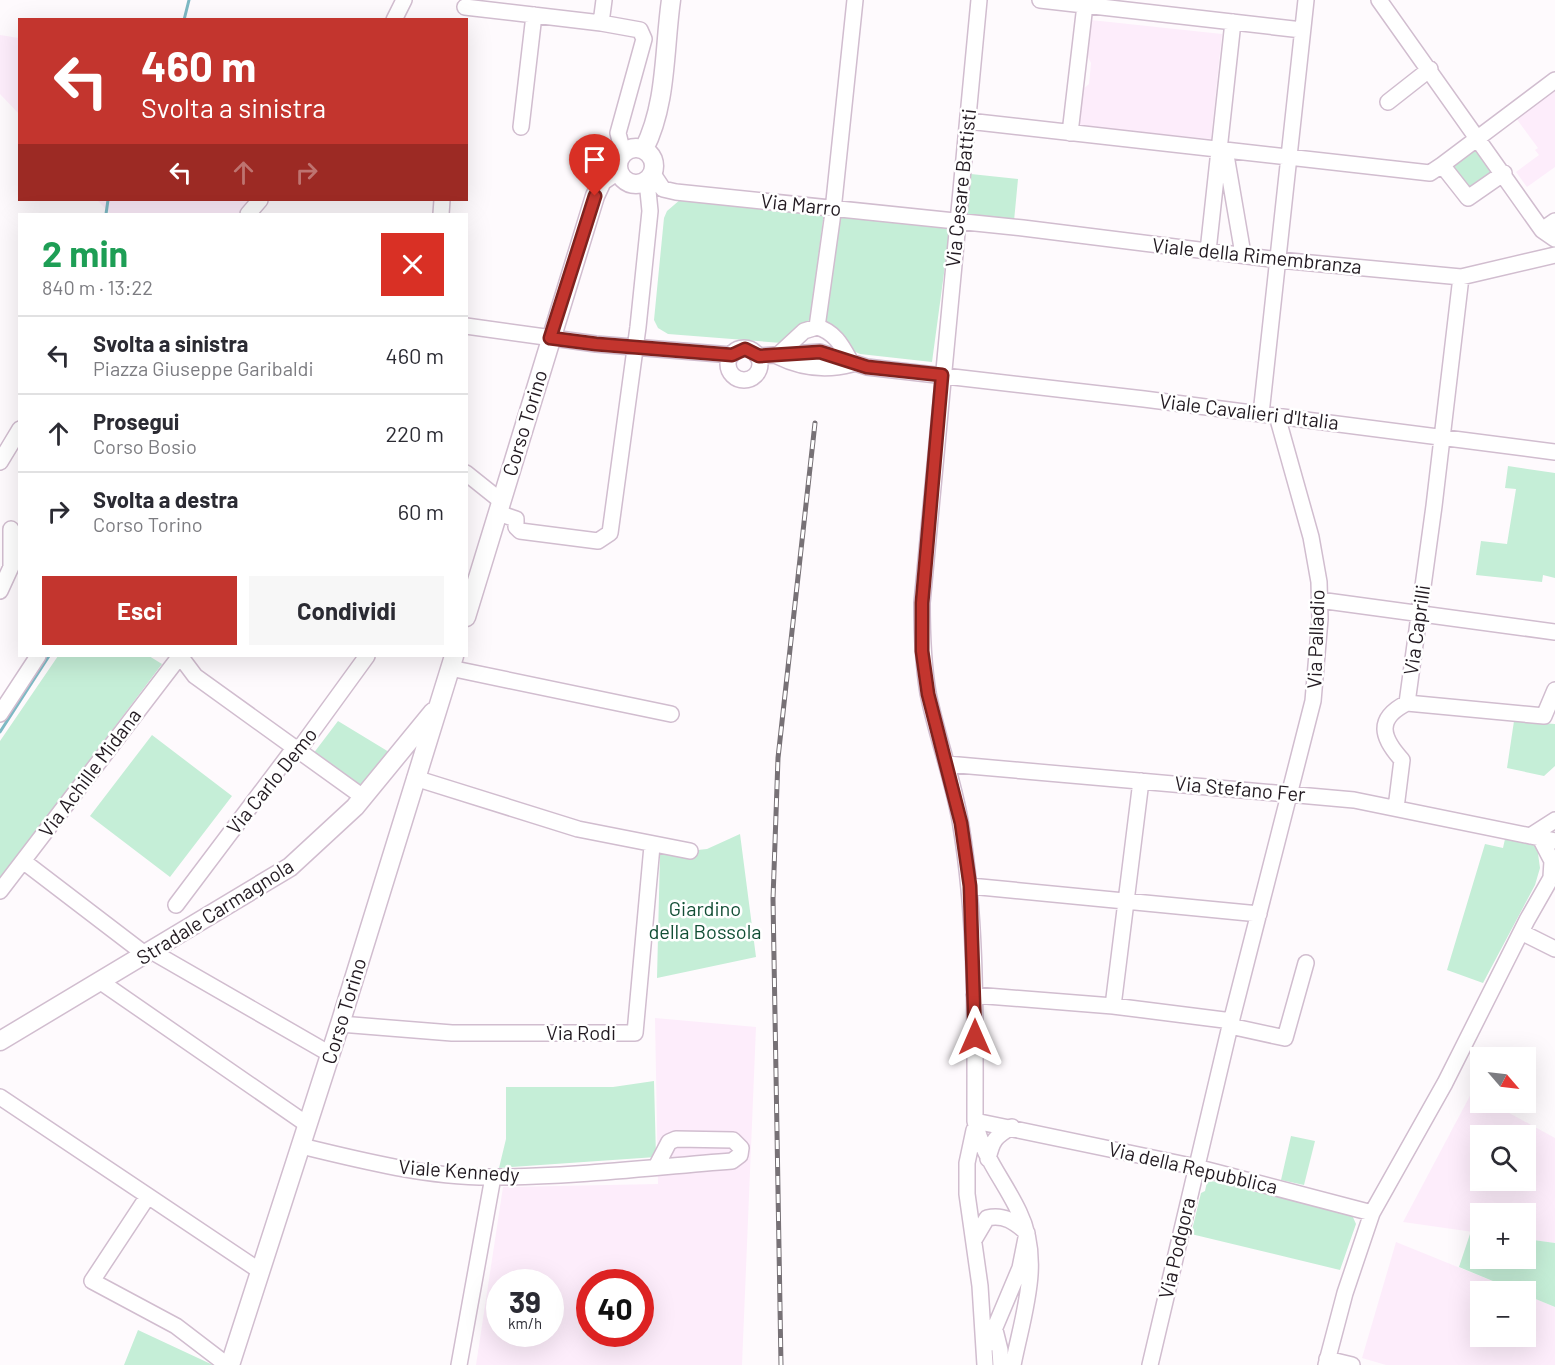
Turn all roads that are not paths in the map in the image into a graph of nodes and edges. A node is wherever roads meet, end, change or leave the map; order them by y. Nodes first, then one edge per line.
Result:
1 (404, 0) edge
2 (604, 0) edge
3 (671, 0) edge
4 (855, 0) edge
5 (979, 0) edge
6 (1040, 0) edge
7 (1306, 0) edge
8 (1379, 0) edge
9 (1085, 5) junction
10 (501, 6) edge
11 (465, 9) edge
12 (534, 15) junction
13 (395, 18) edge
14 (601, 22) junction
15 (1233, 22) junction
16 (1302, 30) junction
17 (1430, 69) junction
18 (1555, 80) edge
19 (1388, 102) dead end
20 (968, 122) junction
21 (521, 127) dead end
22 (1070, 133) junction
23 (1478, 135) junction
24 (644, 149) junction
25 (1220, 149) junction
26 (1288, 157) junction
27 (621, 162) junction
28 (1442, 165) junction
29 (1504, 172) junction
30 (650, 178) junction
31 (259, 201) edge
32 (832, 208) junction
33 (250, 213) edge
34 (957, 222) junction
35 (1551, 230) edge
36 (1208, 251) junction
37 (1243, 254) junction
38 (1555, 255) edge
39 (1279, 260) junction
40 (1461, 277) junction
41 (818, 321) junction
42 (468, 326) edge
43 (550, 338) junction
44 (634, 347) junction
45 (732, 355) junction
46 (757, 356) junction
47 (777, 356) junction
48 (852, 364) junction
49 (942, 375) junction
50 (1261, 414) junction
51 (1277, 416) junction
52 (18, 432) edge
53 (1443, 437) junction
54 (1555, 452) edge
55 (0, 462) edge
56 (468, 475) edge
57 (500, 507) junction
58 (11, 529) dead end
59 (471, 582) edge
60 (0, 591) edge
61 (1319, 600) junction
62 (468, 603) edge
63 (1419, 614) junction
64 (1555, 632) edge
65 (37, 657) edge
66 (179, 657) edge
67 (181, 657) edge
68 (366, 657) edge
69 (452, 662) edge
70 (1555, 690) edge
71 (1407, 703) junction
72 (437, 708) junction
73 (0, 714) edge
74 (671, 714) dead end
75 (297, 750) junction
76 (947, 764) junction
77 (415, 778) junction
78 (1140, 781) junction
79 (1289, 793) junction
80 (363, 798) junction
81 (1396, 807) junction
82 (1555, 820) edge
83 (1542, 838) edge
84 (652, 846) junction
85 (690, 851) dead end
86 (23, 861) junction
87 (1553, 874) edge
88 (970, 886) junction
89 (0, 891) edge
90 (1126, 899) junction
91 (176, 905) dead end
92 (1259, 914) junction
93 (1521, 932) junction
94 (1555, 949) edge
95 (149, 953) junction
96 (1306, 963) dead end
97 (101, 982) junction
98 (974, 995) junction
99 (1113, 1006) junction
100 (1231, 1023) junction
101 (340, 1024) junction
102 (0, 1041) edge
103 (330, 1054) junction
104 (0, 1097) edge
105 (975, 1121) junction
106 (308, 1125) junction
107 (1012, 1127) junction
108 (301, 1146) junction
109 (988, 1159) junction
110 (656, 1167) junction
111 (1196, 1167) junction
112 (493, 1178) junction
113 (148, 1196) junction
114 (1372, 1213) junction
115 (1027, 1233) junction
116 (974, 1240) junction
117 (260, 1271) junction
118 (980, 1286) junction
119 (994, 1326) junction
120 (985, 1360) edge
121 (1327, 1362) edge
122 (229, 1365) edge
123 (459, 1365) edge
124 (1001, 1365) edge
125 (1012, 1365) edge
126 (1150, 1365) edge
127 (1352, 1365) edge

1 - 13 street
2 - 14 street
3 - 24 main road
4 - 32 street
5 - 20 street, Via Cesare Battisti
6 - 9 street
7 - 16 street
8 - 17 street
9 - 15 street
9 - 22 street
10 - 11 street
10 - 12 street
12 - 14 street
12 - 21 street
14 - 27 street
15 - 16 street
15 - 25 street
16 - 26 street
17 - 19 street
17 - 23 street
18 - 23 street
20 - 22 street
20 - 34 street, Via Cesare Battisti
22 - 25 street
23 - 28 street
23 - 29 street
24 - 27 main road
24 - 30 main road
25 - 26 street
25 - 36 street
25 - 37 street
26 - 28 street
26 - 39 street
27 - 30 main road
27 - 43 main road, Corso Torino
28 - 29 street
29 - 35 street
30 - 32 street, Via Marro
30 - 44 street
31 - 33 street
32 - 34 street, Via Marro
32 - 41 street
34 - 36 street, Viale della Rimembranza
34 - 49 street, Via Cesare Battisti
36 - 37 street, Viale della Rimembranza
37 - 39 street, Viale della Rimembranza
38 - 40 street, Viale della Rimembranza
39 - 40 street, Viale della Rimembranza
39 - 50 street
40 - 53 street, Via Caprilli
41 - 47 street
41 - 48 street
42 - 43 street
43 - 44 street
43 - 57 main road, Corso Torino
44 - 45 street
44 - 57 street
45 - 46 street
45 - 46 street
46 - 47 street, Viale Cavalieri d'Italia
47 - 48 street, Viale Cavalieri d'Italia
48 - 49 street, Viale Cavalieri d'Italia
49 - 50 street, Viale Cavalieri d'Italia
49 - 76 street, Via Cesare Battisti
50 - 51 street, Viale Cavalieri d'Italia
51 - 53 street, Viale Cavalieri d'Italia
51 - 61 street, Via Palladio
52 - 55 street
53 - 54 street, Viale Cavalieri d'Italia
53 - 63 street, Via Caprilli
56 - 57 street
57 - 59 main road, Corso Torino
58 - 60 street
59 - 62 main road, Corso Torino
61 - 63 street
61 - 79 street, Via Palladio
63 - 64 street
63 - 71 street, Via Caprilli
65 - 73 street
66 - 86 street, Via Achille Midana
67 - 75 street
68 - 75 street, Via Carlo Demo
69 - 72 main road, Corso Torino
69 - 74 street
70 - 71 street
71 - 81 street, Via Caprilli
72 - 77 main road, Corso Torino
72 - 80 main road, Stradale Carmagnola
75 - 80 street
75 - 91 street, Via Carlo Demo
76 - 78 street, Via Stefano Fer
76 - 88 street, Via Cesare Battisti
77 - 84 street
77 - 101 main road, Corso Torino
78 - 79 street, Via Stefano Fer
78 - 90 street
79 - 81 street, Via Stefano Fer
79 - 92 street, Via Podgora
80 - 95 main road, Stradale Carmagnola
81 - 83 street, Via Stefano Fer
82 - 83 street
83 - 87 street
84 - 85 street
84 - 101 street, Via Rodi
86 - 89 street, Via Achille Midana
86 - 95 street
87 - 93 street
88 - 90 street
88 - 98 street, Via Cesare Battisti
90 - 92 street
90 - 99 street
92 - 100 street, Via Podgora
93 - 94 street
93 - 114 street
95 - 97 main road, Stradale Carmagnola
95 - 103 street
96 - 100 street
97 - 102 main road, Stradale Carmagnola
97 - 106 street
98 - 99 street
98 - 105 street, Via Cesare Battisti
99 - 100 street
100 - 111 street, Via Podgora
101 - 103 main road, Corso Torino
103 - 106 main road, Corso Torino
104 - 113 street
105 - 107 street, Via della Repubblica
105 - 109 street
105 - 116 street
106 - 108 main road, Corso Torino
107 - 109 street
107 - 111 street, Via della Repubblica
108 - 112 street, Viale Kennedy
108 - 117 main road, Corso Torino
109 - 115 street
110 - 110 street, Viale Kennedy
110 - 112 street, Viale Kennedy
111 - 114 street, Via della Repubblica
111 - 126 street, Via Podgora
112 - 123 street
113 - 117 street
113 - 122 street
114 - 121 street
115 - 116 street
115 - 119 street
115 - 125 street
116 - 118 street
117 - 122 main road, Corso Torino
118 - 119 street
118 - 120 street
119 - 120 street
119 - 124 street
121 - 127 street

